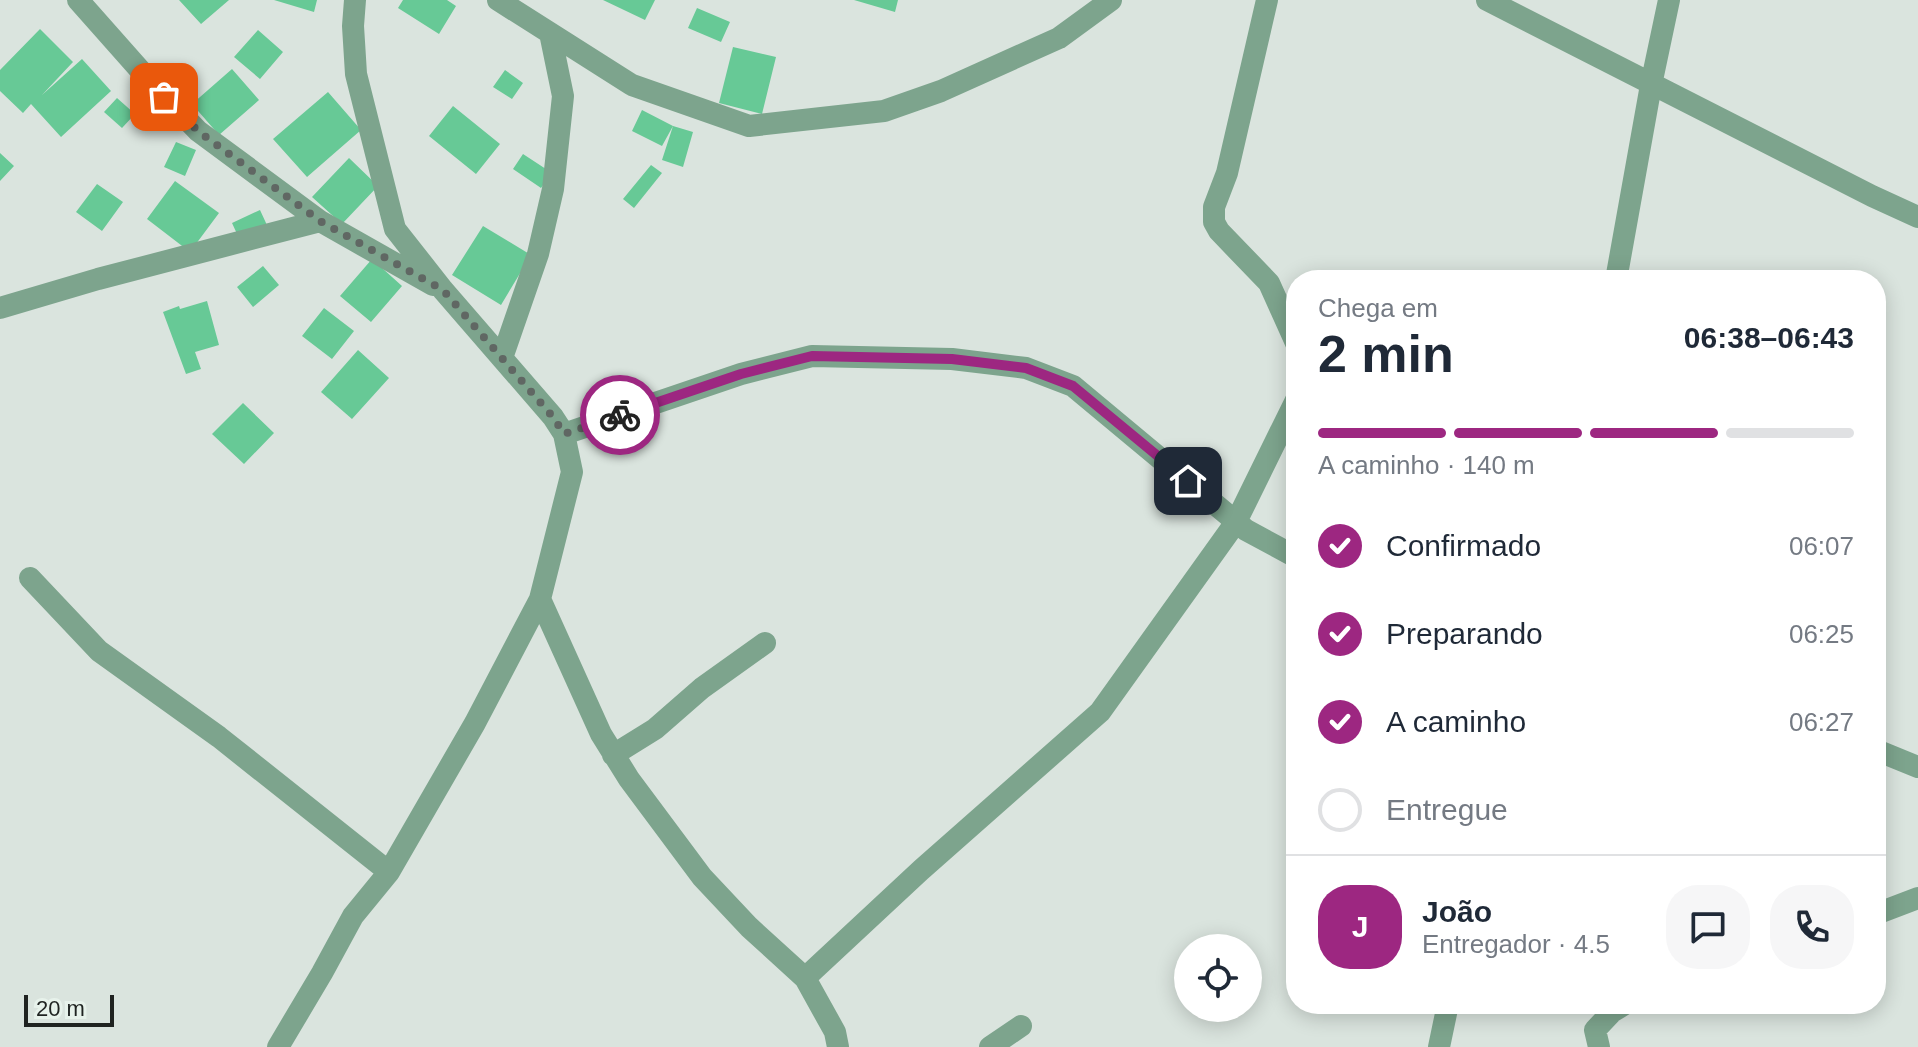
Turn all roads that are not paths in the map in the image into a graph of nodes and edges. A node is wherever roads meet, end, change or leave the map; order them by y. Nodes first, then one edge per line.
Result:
1 (78, 0) edge
2 (355, 0) edge
3 (1111, 0) edge
4 (1267, 0) edge
5 (1487, 0) edge
6 (1669, 0) edge
7 (501, 1) edge
8 (550, 33) junction
9 (1651, 85) junction
10 (1918, 217) edge
11 (320, 221) junction
12 (1618, 270) edge
13 (443, 290) junction
14 (0, 308) edge
15 (1286, 321) edge
16 (502, 358) junction
17 (1286, 420) edge
18 (564, 434) junction
19 (1236, 522) junction
20 (1286, 552) edge
21 (30, 578) dead end
22 (540, 599) junction
23 (765, 643) dead end
24 (1886, 754) edge
25 (613, 755) junction
26 (1918, 767) edge
27 (389, 872) junction
28 (1918, 898) edge
29 (1886, 910) edge
30 (805, 978) junction
31 (1446, 1014) edge
32 (1610, 1014) edge
33 (1021, 1026) dead end
34 (278, 1047) edge
35 (838, 1047) edge
36 (990, 1047) edge
37 (1439, 1047) edge
38 (1599, 1047) edge

1 - 11 street
2 - 13 street
3 - 8 street
4 - 15 street
5 - 9 street
6 - 9 street
7 - 8 street
8 - 16 street
9 - 10 street
9 - 12 street
11 - 13 street
11 - 14 street
13 - 16 street
16 - 18 street
17 - 19 street
18 - 19 street
18 - 22 street
19 - 20 street
19 - 30 street
21 - 27 street
22 - 25 street
22 - 27 street
23 - 25 street
24 - 26 street
25 - 30 street
27 - 34 street
28 - 29 street
30 - 35 street
31 - 37 street
32 - 38 street
33 - 36 street

